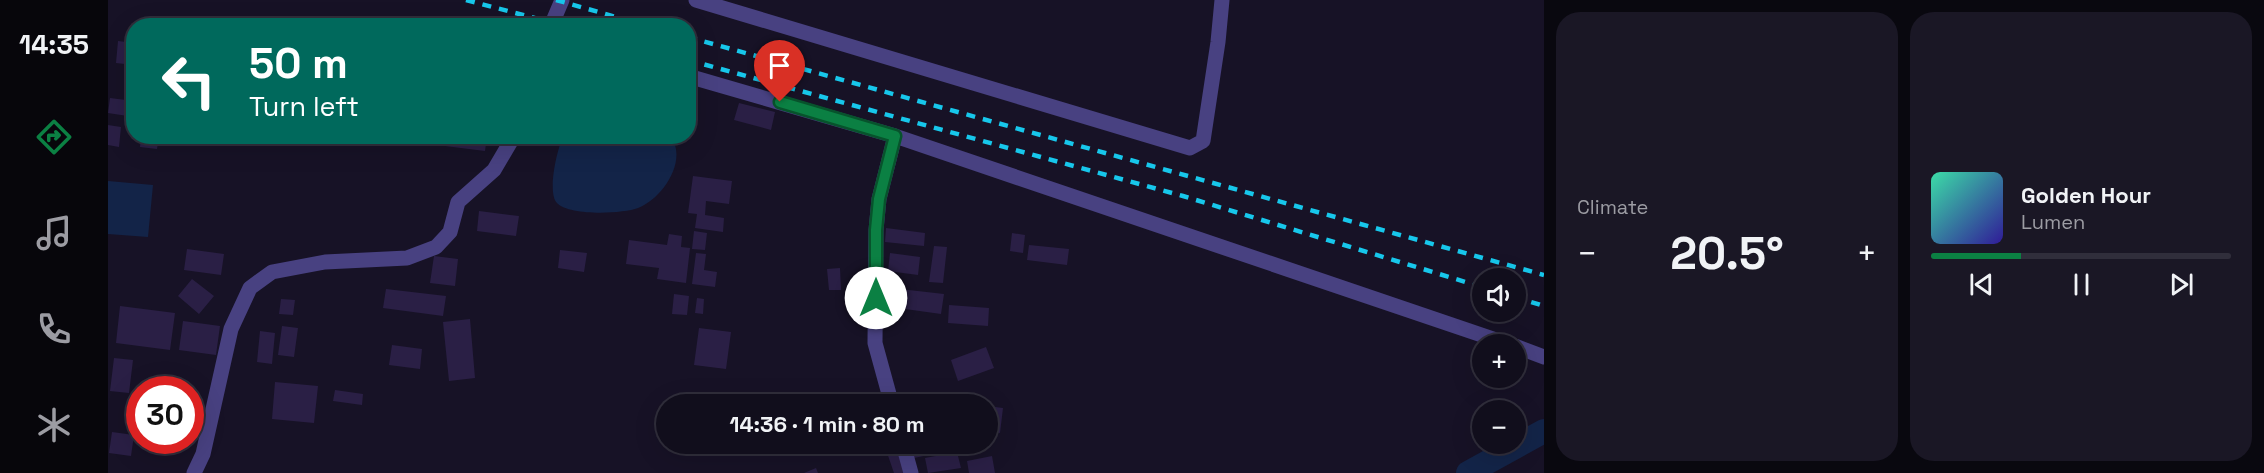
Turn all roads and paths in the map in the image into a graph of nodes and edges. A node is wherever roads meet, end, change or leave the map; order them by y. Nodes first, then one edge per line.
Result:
1 (562, 0) edge
2 (696, 0) edge
3 (1222, 0) edge
4 (554, 18) edge
5 (696, 78) edge
6 (895, 136) junction
7 (509, 144) edge
8 (1478, 334) edge
9 (1526, 351) edge
10 (1544, 357) edge
11 (889, 394) edge
12 (905, 454) edge
13 (194, 473) edge
14 (910, 473) edge

1 - 4 street
2 - 3 street
5 - 6 street
6 - 8 street
6 - 11 street
7 - 13 street
9 - 10 street
12 - 14 street

